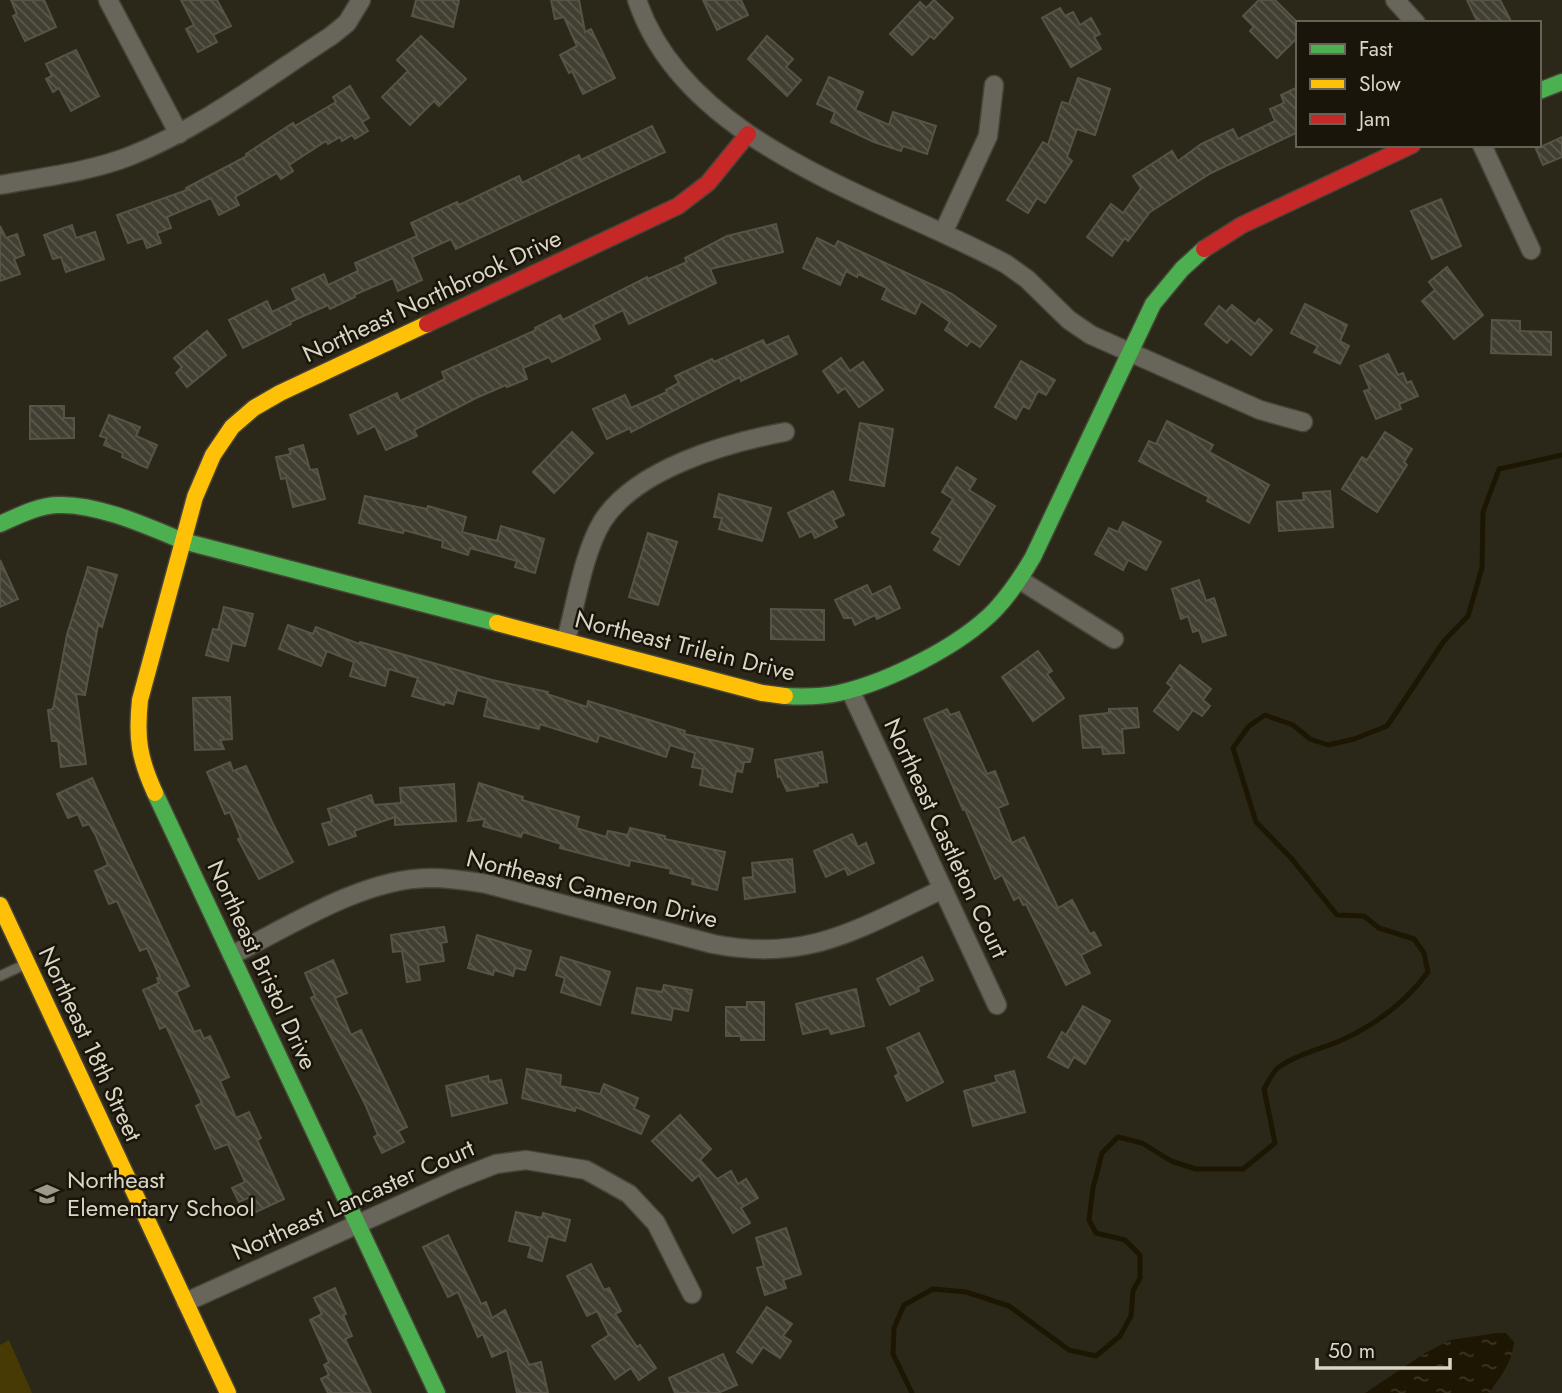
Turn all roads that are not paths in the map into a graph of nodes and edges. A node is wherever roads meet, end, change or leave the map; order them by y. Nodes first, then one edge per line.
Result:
1 (108, 0) edge
2 (361, 0) edge
3 (637, 0) edge
4 (1395, 0) edge
5 (1414, 21) edge
6 (1562, 82) edge
7 (994, 85) dead end
8 (1541, 90) edge
9 (179, 134) junction
10 (748, 134) junction
11 (1408, 147) edge
12 (1483, 147) edge
13 (0, 185) edge
14 (943, 233) junction
15 (1531, 250) dead end
16 (1129, 353) junction
17 (1303, 422) dead end
18 (785, 432) dead end
19 (0, 524) edge
20 (183, 541) junction
21 (1020, 580) junction
22 (1114, 639) dead end
23 (566, 640) junction
24 (851, 692) junction
25 (943, 889) junction
26 (0, 905) edge
27 (232, 955) junction
28 (27, 963) junction
29 (0, 976) edge
30 (997, 1005) dead end
31 (358, 1223) junction
32 (692, 1294) dead end
33 (186, 1302) junction
34 (228, 1393) edge
35 (437, 1393) edge

1 - 9 street
2 - 9 street
3 - 10 street
4 - 5 street
6 - 8 street
7 - 14 street
9 - 13 street
10 - 14 street
10 - 20 street, Northeast Northbrook Drive
11 - 16 street, Northeast Trilein Drive
12 - 15 street
14 - 16 street
16 - 17 street
16 - 21 street, Northeast Trilein Drive
18 - 23 street
19 - 20 street, Northeast Trilein Drive
20 - 23 street, Northeast Trilein Drive
20 - 27 street, Northeast Bristol Drive
21 - 22 street
21 - 24 street, Northeast Trilein Drive
23 - 24 street, Northeast Trilein Drive
24 - 25 street, Northeast Castleton Court
25 - 27 street, Northeast Cameron Drive
25 - 30 street, Northeast Castleton Court
26 - 28 street, Northeast 18th Street
27 - 31 street, Northeast Bristol Drive
28 - 29 lane
28 - 33 street, Northeast 18th Street
31 - 32 street, Northeast Lancaster Court
31 - 33 street, Northeast Lancaster Court
31 - 35 street, Northeast Bristol Drive
33 - 34 street, Northeast 18th Street

